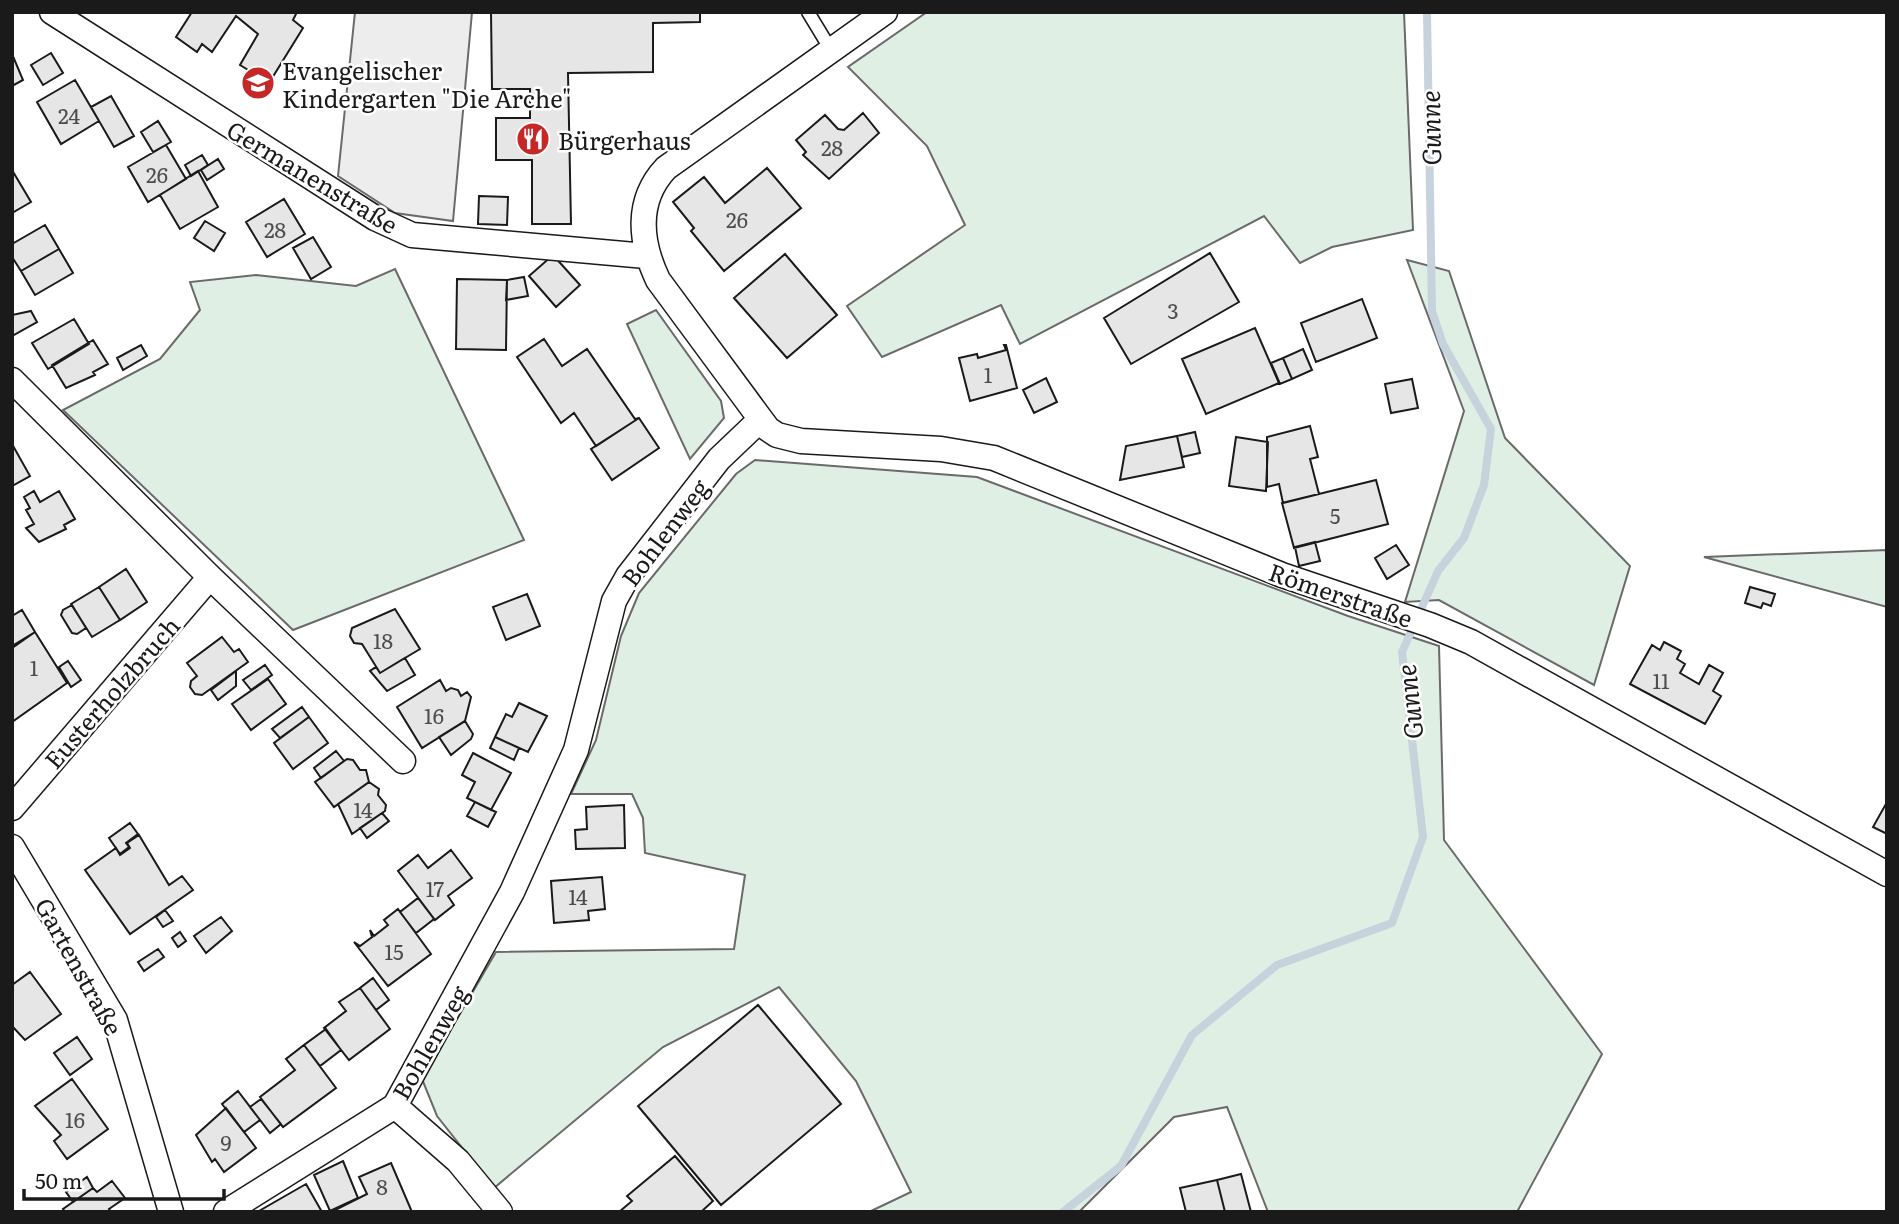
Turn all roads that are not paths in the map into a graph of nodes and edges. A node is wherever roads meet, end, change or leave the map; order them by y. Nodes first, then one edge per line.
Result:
1 (52, 12) edge
2 (808, 12) edge
3 (885, 12) edge
4 (831, 50) junction
5 (646, 256) junction
6 (12, 380) edge
7 (760, 420) junction
8 (210, 577) junction
9 (403, 761) dead end
10 (12, 808) edge
11 (12, 846) edge
12 (1887, 874) edge
13 (395, 1106) junction
14 (172, 1212) edge
15 (226, 1212) edge
16 (500, 1212) edge

1 - 5 street, Germanenstraße
2 - 4 lane
3 - 4 street
4 - 5 street
5 - 7 street
6 - 8 street
7 - 12 street, Römerstraße
7 - 13 street, Bohlenweg
8 - 9 street
8 - 10 street, Eusterholzbruch
11 - 14 street, Gartenstraße
13 - 15 street, Bohlenweg
13 - 16 street

